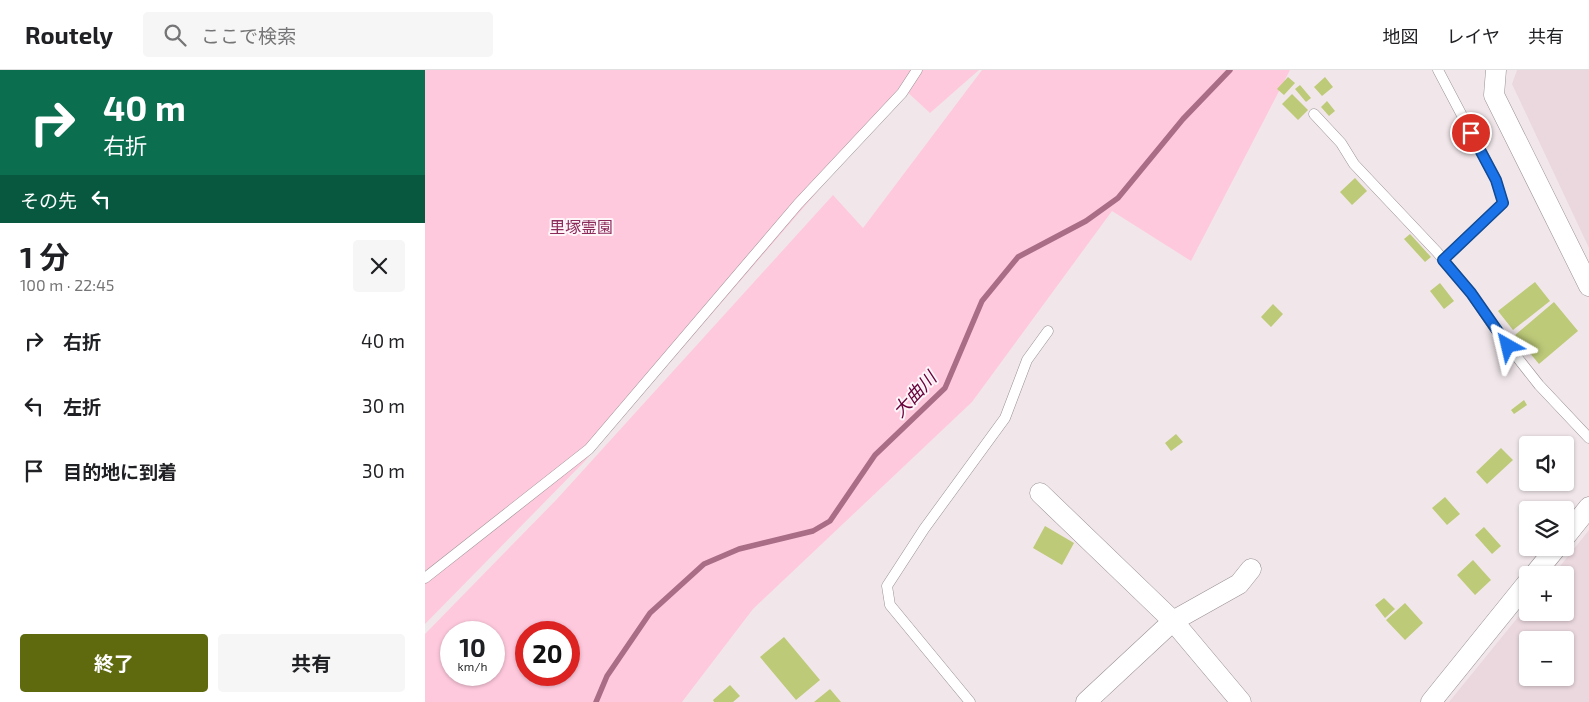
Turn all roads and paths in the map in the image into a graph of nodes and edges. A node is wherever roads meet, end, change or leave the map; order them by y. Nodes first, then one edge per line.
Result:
1 (917, 70) edge
2 (1438, 70) edge
3 (1496, 70) edge
4 (1314, 114) dead end
5 (1443, 260) junction
6 (1589, 286) edge
7 (1047, 331) dead end
8 (1589, 438) edge
9 (1040, 493) dead end
10 (1589, 507) edge
11 (1574, 526) edge
12 (1549, 556) edge
13 (1541, 566) edge
14 (1251, 569) dead end
15 (425, 578) edge
16 (1519, 593) edge
17 (1173, 621) junction
18 (970, 702) edge
19 (1086, 702) edge
20 (1241, 702) edge
21 (1431, 702) edge

1 - 15 lane
2 - 5 lane
3 - 6 street
4 - 5 lane
5 - 8 lane
7 - 18 lane
9 - 17 street
10 - 11 street
12 - 13 street
14 - 17 street
16 - 21 street
17 - 19 street
17 - 20 street

